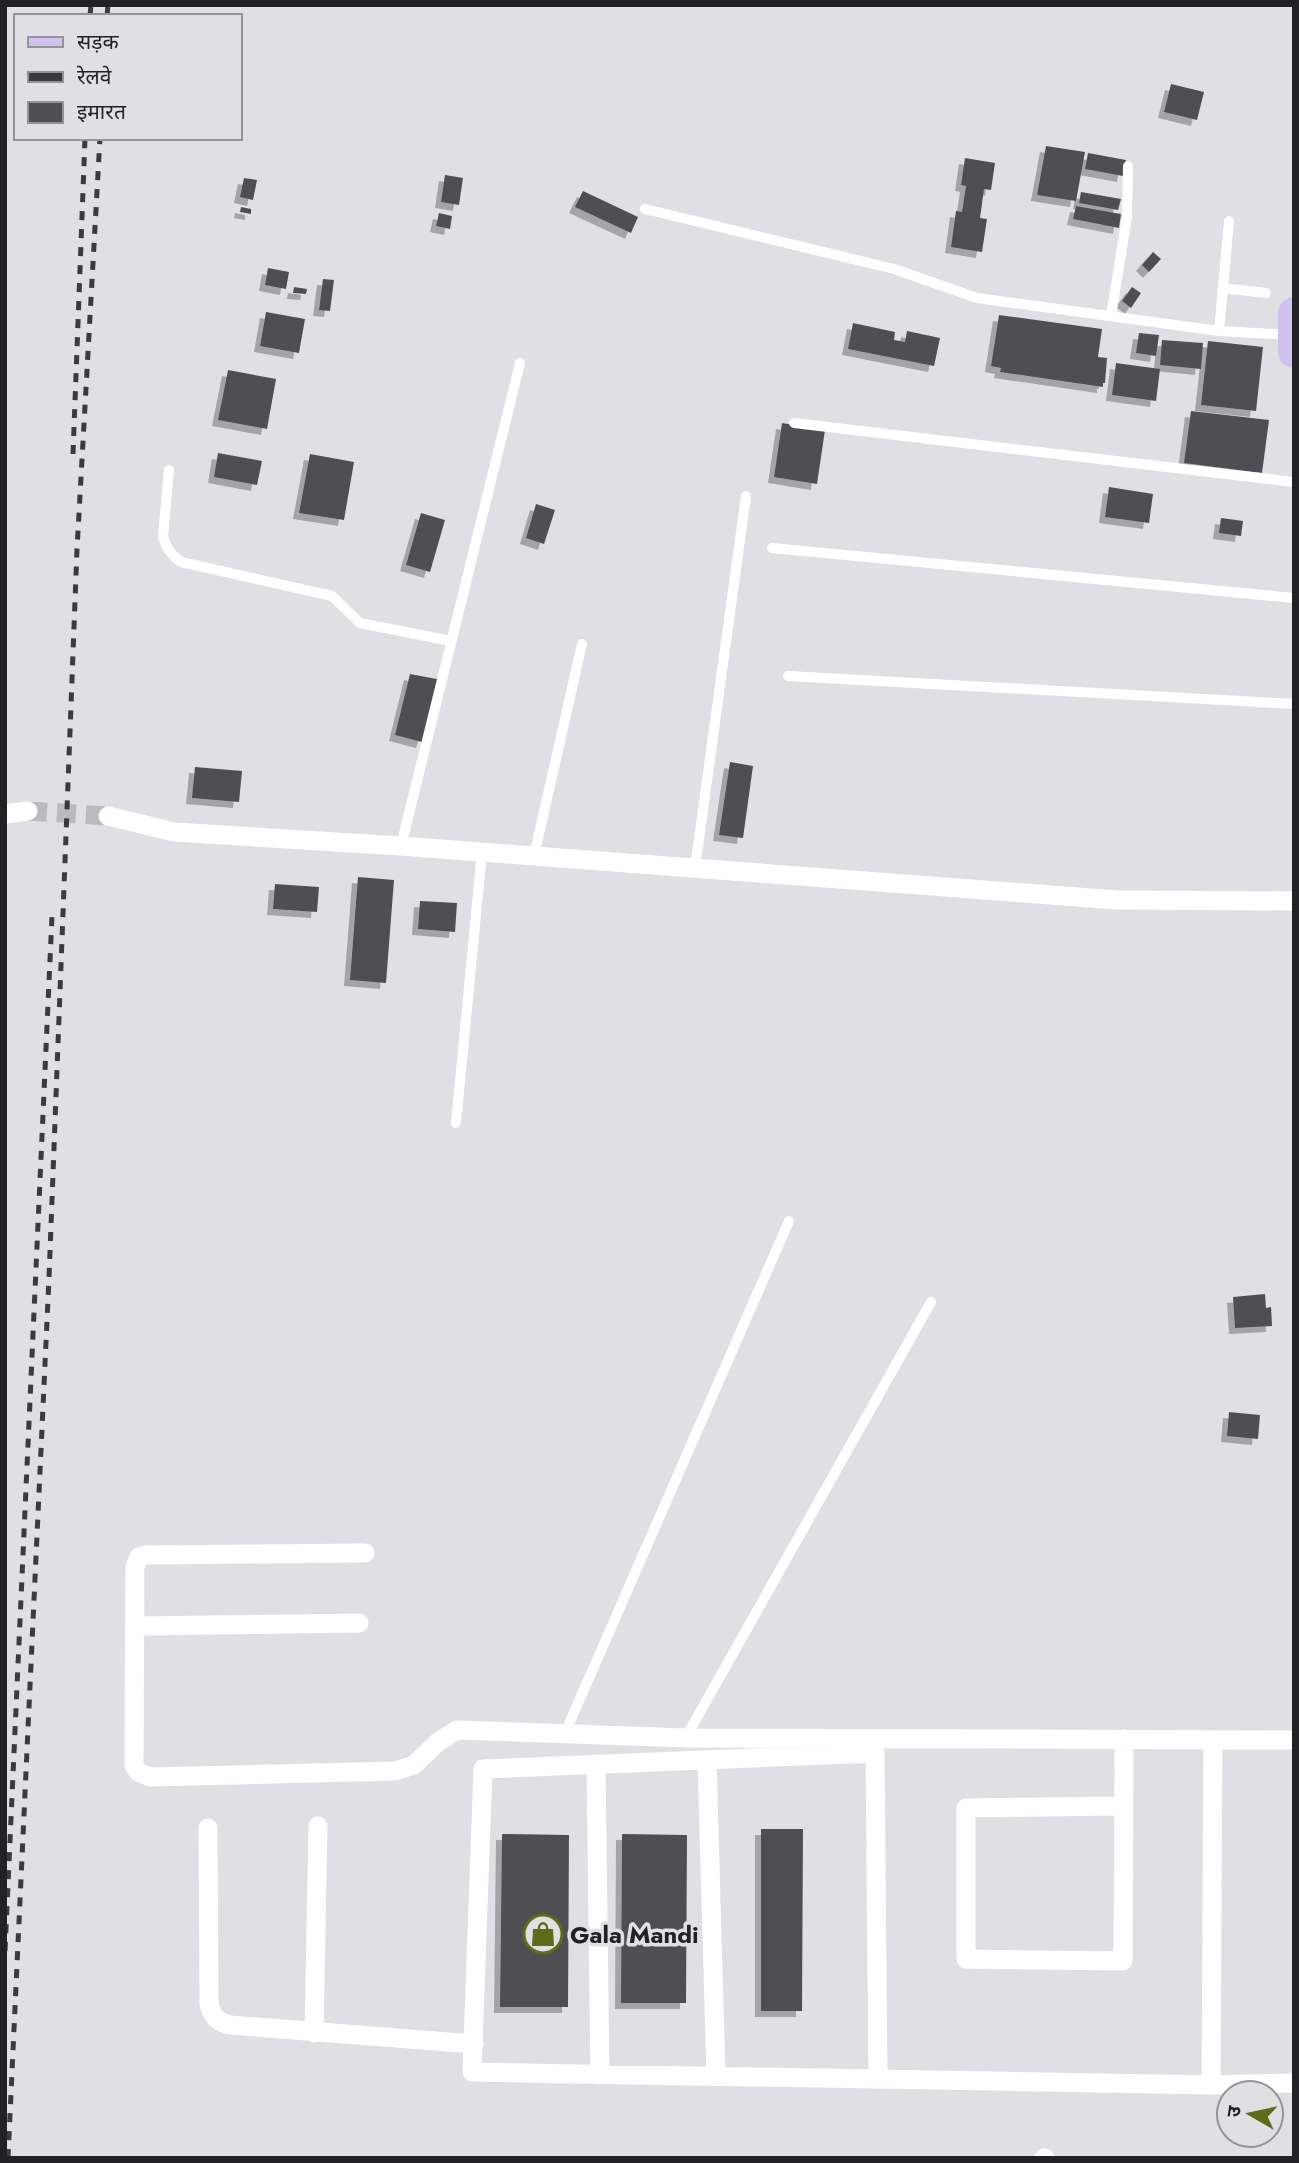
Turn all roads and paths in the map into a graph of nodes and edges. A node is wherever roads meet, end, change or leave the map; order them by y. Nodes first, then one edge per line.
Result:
1 (1128, 166) dead end
2 (645, 209) dead end
3 (1229, 221) dead end
4 (1223, 288) junction
5 (1266, 293) dead end
6 (1294, 313) edge
7 (1111, 316) junction
8 (1219, 331) junction
9 (1293, 335) edge
10 (1294, 352) edge
11 (520, 363) dead end
12 (794, 423) dead end
13 (169, 470) dead end
14 (1294, 482) edge
15 (746, 496) dead end
16 (772, 548) dead end
17 (1294, 598) edge
18 (451, 640) junction
19 (582, 644) dead end
20 (788, 676) dead end
21 (1294, 704) edge
22 (28, 811) tunnel mouth
23 (5, 814) edge
24 (108, 816) tunnel mouth
25 (401, 846) junction
26 (482, 852) junction
27 (534, 856) junction
28 (695, 868) junction
29 (1294, 901) edge
30 (456, 1123) dead end
31 (789, 1221) dead end
32 (931, 1302) dead end
33 (365, 1553) dead end
34 (359, 1623) dead end
35 (135, 1626) junction
36 (565, 1733) junction
37 (685, 1738) junction
38 (1124, 1740) junction
39 (1213, 1740) junction
40 (1294, 1740) edge
41 (707, 1760) junction
42 (596, 1764) junction
43 (1124, 1806) junction
44 (318, 1826) dead end
45 (208, 1828) dead end
46 (314, 2033) junction
47 (474, 2044) junction
48 (600, 2075) junction
49 (716, 2076) junction
50 (878, 2079) junction
51 (1294, 2083) edge
52 (1211, 2085) junction

1 - 7 lane
2 - 7 lane
3 - 4 lane
4 - 5 lane
4 - 8 lane
6 - 9 main road
7 - 8 lane
8 - 9 lane
9 - 10 main road
11 - 18 lane
12 - 14 lane
13 - 18 lane
15 - 28 lane
16 - 17 lane
18 - 25 lane
19 - 27 lane
20 - 21 lane
22 - 23 street
24 - 25 street
25 - 26 street
26 - 27 street
26 - 30 lane
27 - 28 street
28 - 29 street
31 - 36 lane
32 - 37 lane
33 - 35 street
34 - 35 street
35 - 36 street
36 - 37 street
37 - 38 street
38 - 39 street
38 - 43 street
39 - 40 street
39 - 52 street
41 - 42 street
41 - 49 street
41 - 50 street
42 - 47 street
42 - 48 street
43 - 43 street
44 - 46 street
45 - 46 street
46 - 47 street
47 - 48 street
48 - 49 street
49 - 50 street
50 - 52 street
51 - 52 street

